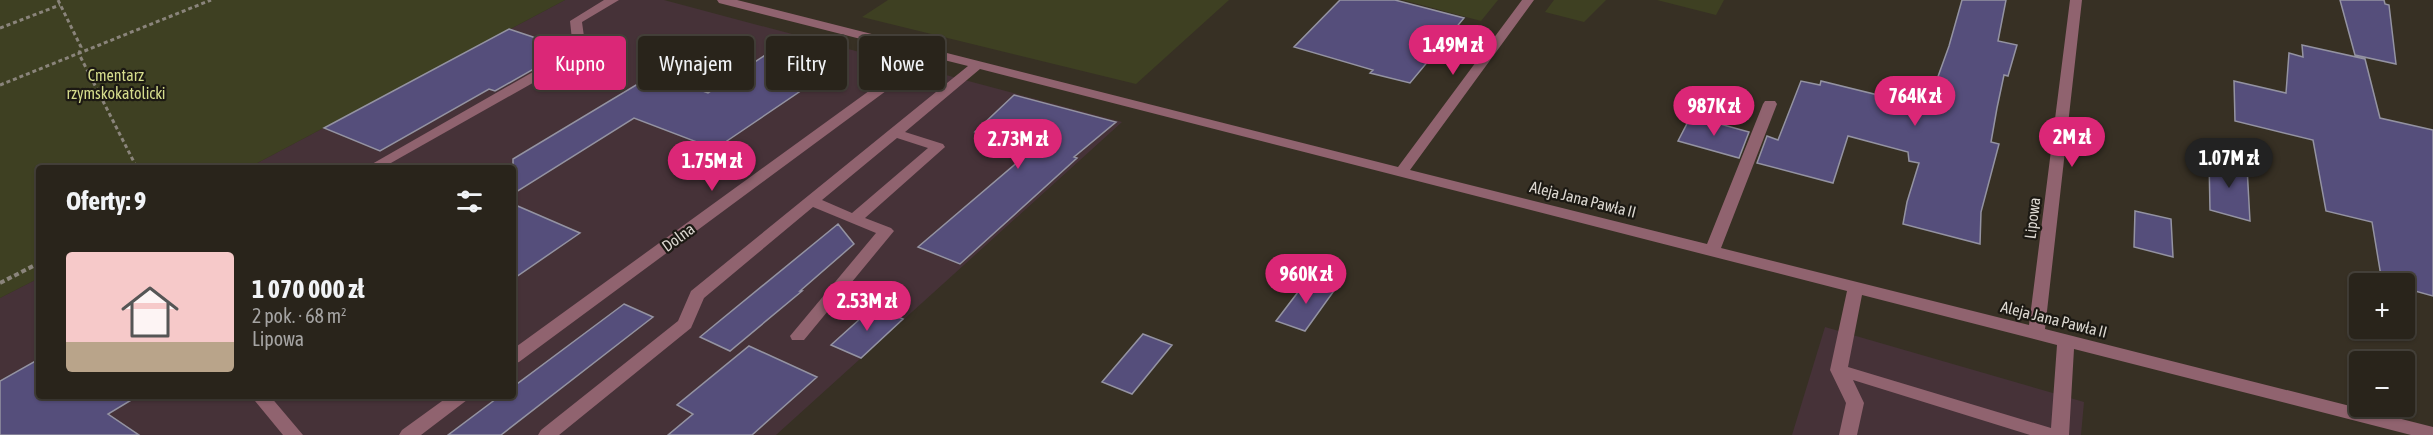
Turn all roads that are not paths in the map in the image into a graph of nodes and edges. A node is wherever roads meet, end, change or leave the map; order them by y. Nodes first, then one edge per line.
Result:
1 (613, 0) edge
2 (723, 0) edge
3 (1528, 0) edge
4 (2076, 0) edge
5 (867, 36) edge
6 (945, 56) edge
7 (979, 64) junction
8 (879, 90) edge
9 (1770, 104) dead end
10 (894, 133) junction
11 (377, 165) edge
12 (1402, 171) junction
13 (811, 201) junction
14 (854, 219) junction
15 (1712, 251) junction
16 (1856, 287) junction
17 (2036, 333) junction
18 (798, 336) dead end
19 (2066, 341) junction
20 (516, 356) edge
21 (1839, 370) junction
22 (262, 399) edge
23 (457, 399) edge
24 (2433, 434) edge
25 (294, 435) edge
26 (408, 435) edge
27 (548, 435) edge
28 (1848, 435) edge
29 (2052, 435) edge
30 (2060, 435) edge

1 - 11 street
2 - 5 street, Aleja Jana Pawła II
3 - 12 street
4 - 17 street, Lipowa
6 - 7 street, Aleja Jana Pawła II
7 - 10 street
7 - 12 street, Aleja Jana Pawła II
8 - 20 street, Dolna
9 - 15 street
10 - 13 street
10 - 14 street
12 - 15 street, Aleja Jana Pawła II
13 - 14 street
13 - 27 street
14 - 18 street
15 - 16 street, Aleja Jana Pawła II
16 - 17 street, Aleja Jana Pawła II
16 - 21 street
17 - 19 street, Aleja Jana Pawła II
19 - 24 street, Aleja Jana Pawła II
19 - 30 street
21 - 28 street
21 - 29 street
22 - 25 street
23 - 26 street

